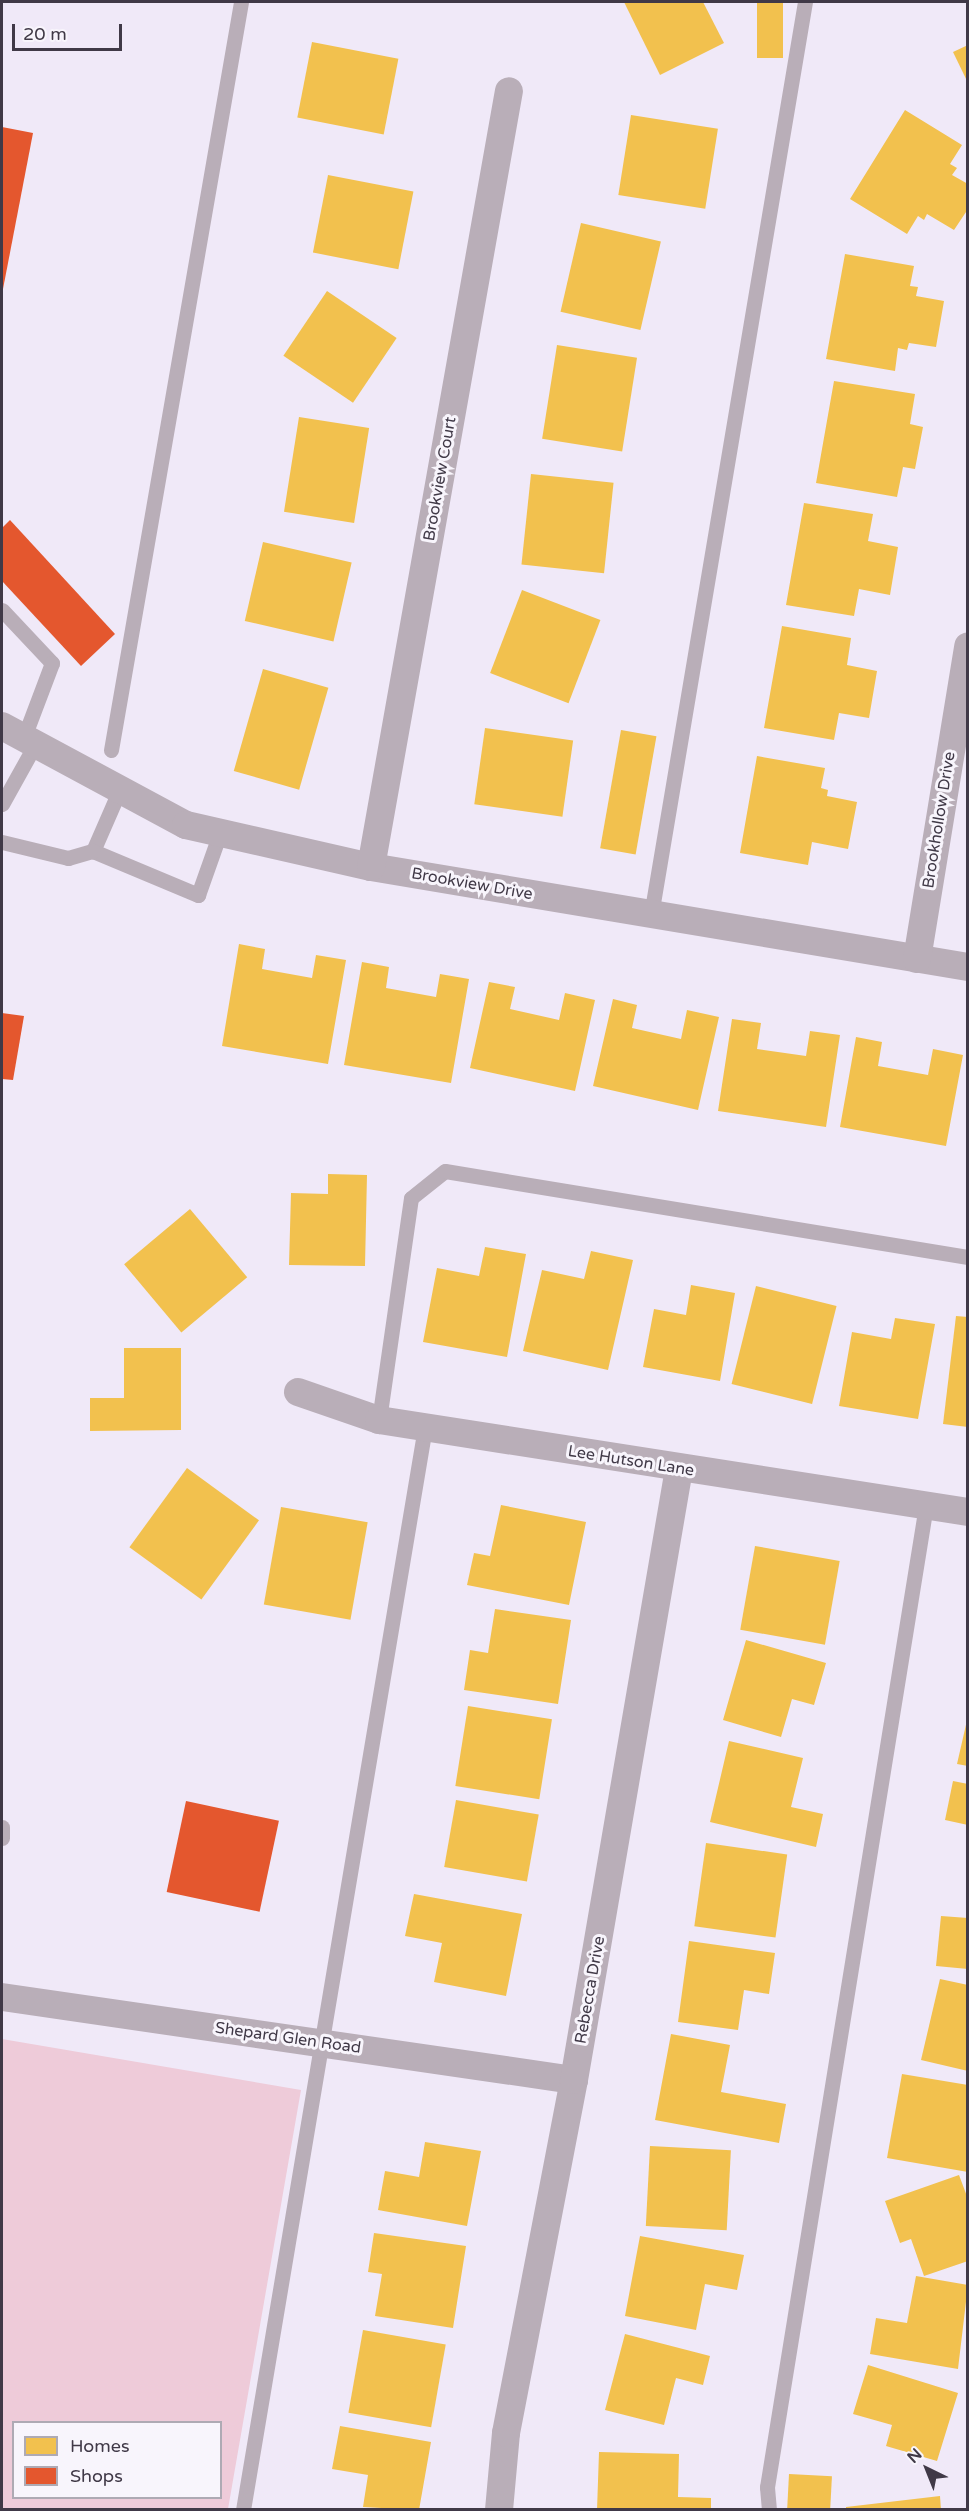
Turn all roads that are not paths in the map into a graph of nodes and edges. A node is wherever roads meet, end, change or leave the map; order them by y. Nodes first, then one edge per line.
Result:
1 (241, 2) edge
2 (805, 2) edge
3 (509, 91) dead end
4 (2, 610) edge
5 (968, 646) edge
6 (21, 735) edge
7 (111, 750) dead end
8 (120, 789) junction
9 (2, 804) edge
10 (220, 833) junction
11 (2, 842) edge
12 (93, 851) junction
13 (371, 867) junction
14 (651, 915) junction
15 (917, 959) junction
16 (968, 967) edge
17 (968, 1257) edge
18 (298, 1392) dead end
19 (379, 1420) junction
20 (425, 1427) junction
21 (680, 1469) junction
22 (926, 1505) junction
23 (968, 1512) edge
24 (2, 1827) edge
25 (2, 1838) edge
26 (2, 1997) edge
27 (321, 2042) junction
28 (574, 2080) junction
29 (243, 2510) edge
30 (499, 2510) edge
31 (769, 2510) edge

1 - 7 lane
2 - 14 lane
3 - 13 street, Brookview Court
4 - 6 lane
5 - 15 street, Brookhollow Drive
6 - 8 street, Brookview Drive
6 - 9 lane
8 - 10 street, Brookview Drive
8 - 12 lane
10 - 12 lane
10 - 13 street, Brookview Drive
11 - 12 lane
13 - 14 street, Brookview Drive
14 - 15 street, Brookview Drive
15 - 16 street, Brookview Drive
17 - 19 lane
18 - 19 street, Lee Hutson Lane
19 - 20 street, Lee Hutson Lane
20 - 21 street, Lee Hutson Lane
20 - 27 lane
21 - 22 street, Lee Hutson Lane
21 - 28 street, Rebecca Drive
22 - 23 street, Lee Hutson Lane
22 - 31 lane
24 - 25 lane
26 - 27 street, Shepard Glen Road
27 - 28 street, Shepard Glen Road
27 - 29 lane
28 - 30 street, Rebecca Drive

